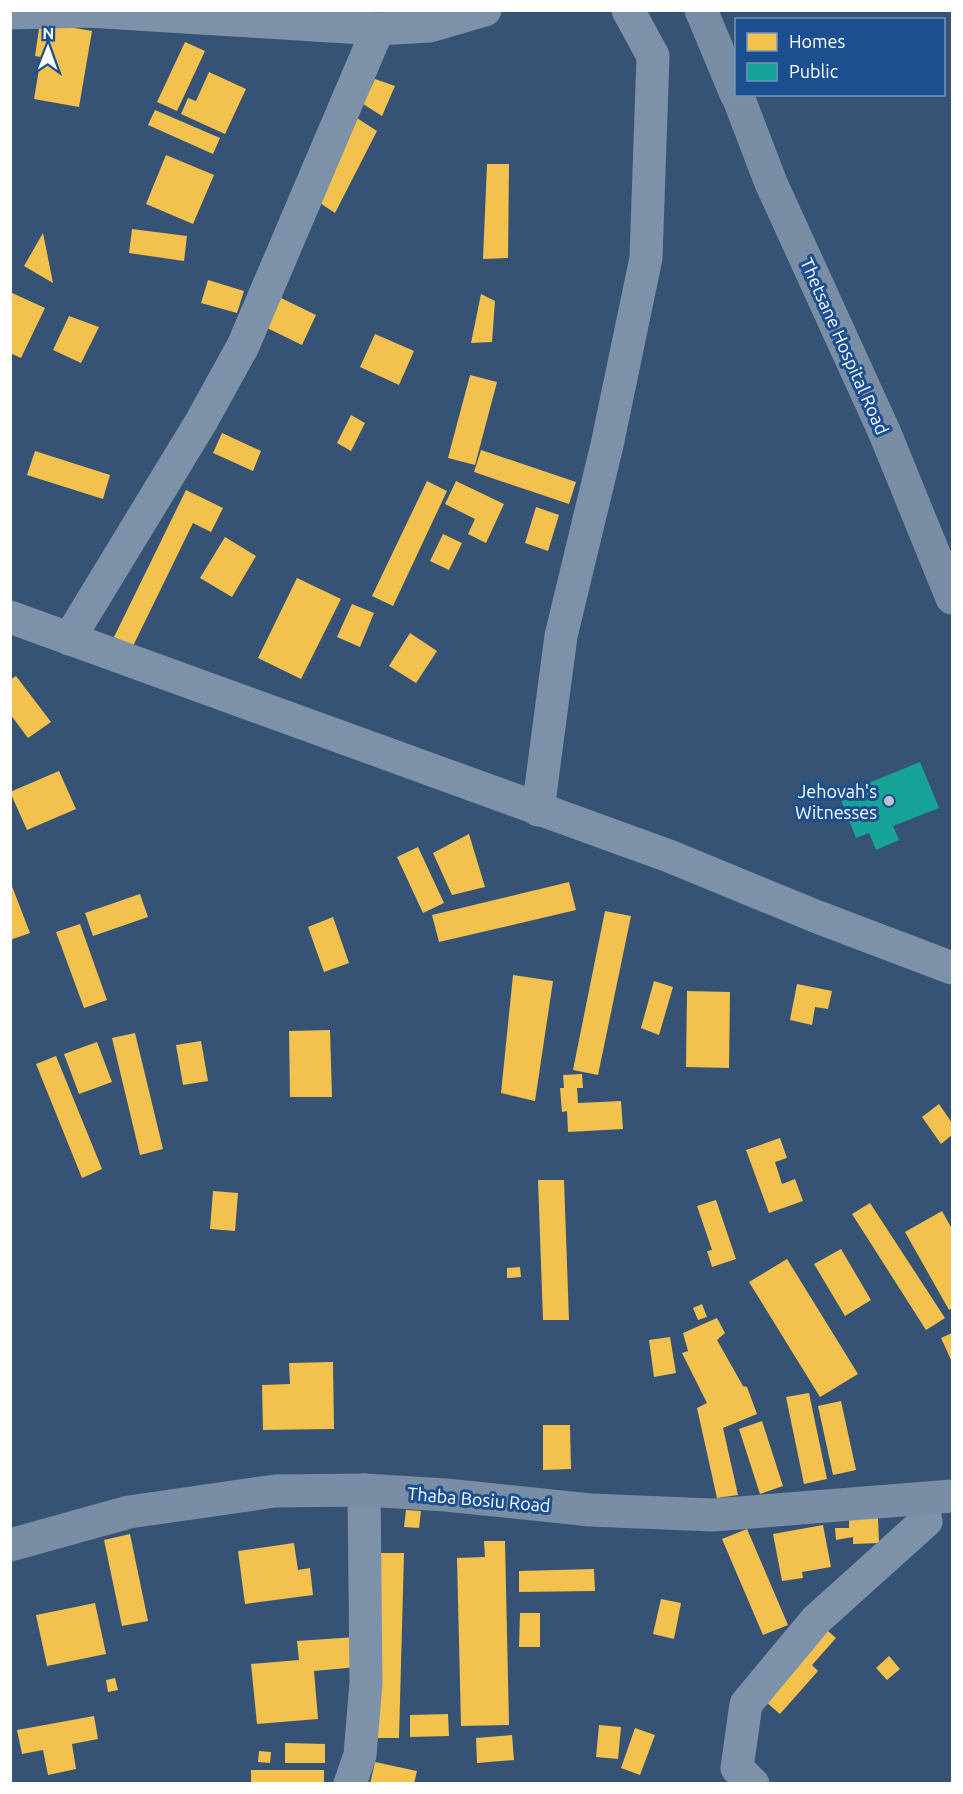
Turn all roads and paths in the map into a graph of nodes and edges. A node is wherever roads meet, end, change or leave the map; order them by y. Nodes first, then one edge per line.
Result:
1 (485, 10) edge
2 (628, 10) edge
3 (702, 10) edge
4 (10, 13) edge
5 (247, 16) edge
6 (378, 29) junction
7 (735, 89) edge
8 (738, 96) edge
9 (952, 598) edge
10 (10, 617) edge
11 (69, 639) junction
12 (538, 810) junction
13 (952, 968) edge
14 (364, 1490) junction
15 (937, 1498) edge
16 (10, 1545) edge
17 (741, 1778) edge
18 (350, 1784) edge

1 - 6 street
2 - 12 street
3 - 7 street, Thetsane Hospital Road
4 - 5 street
5 - 6 street
6 - 11 street
8 - 9 street, Thetsane Hospital Road
10 - 11 street
11 - 12 street
12 - 13 street
14 - 15 street, Thaba Bosiu Road
14 - 16 street, Thaba Bosiu Road
14 - 18 street
15 - 17 street

